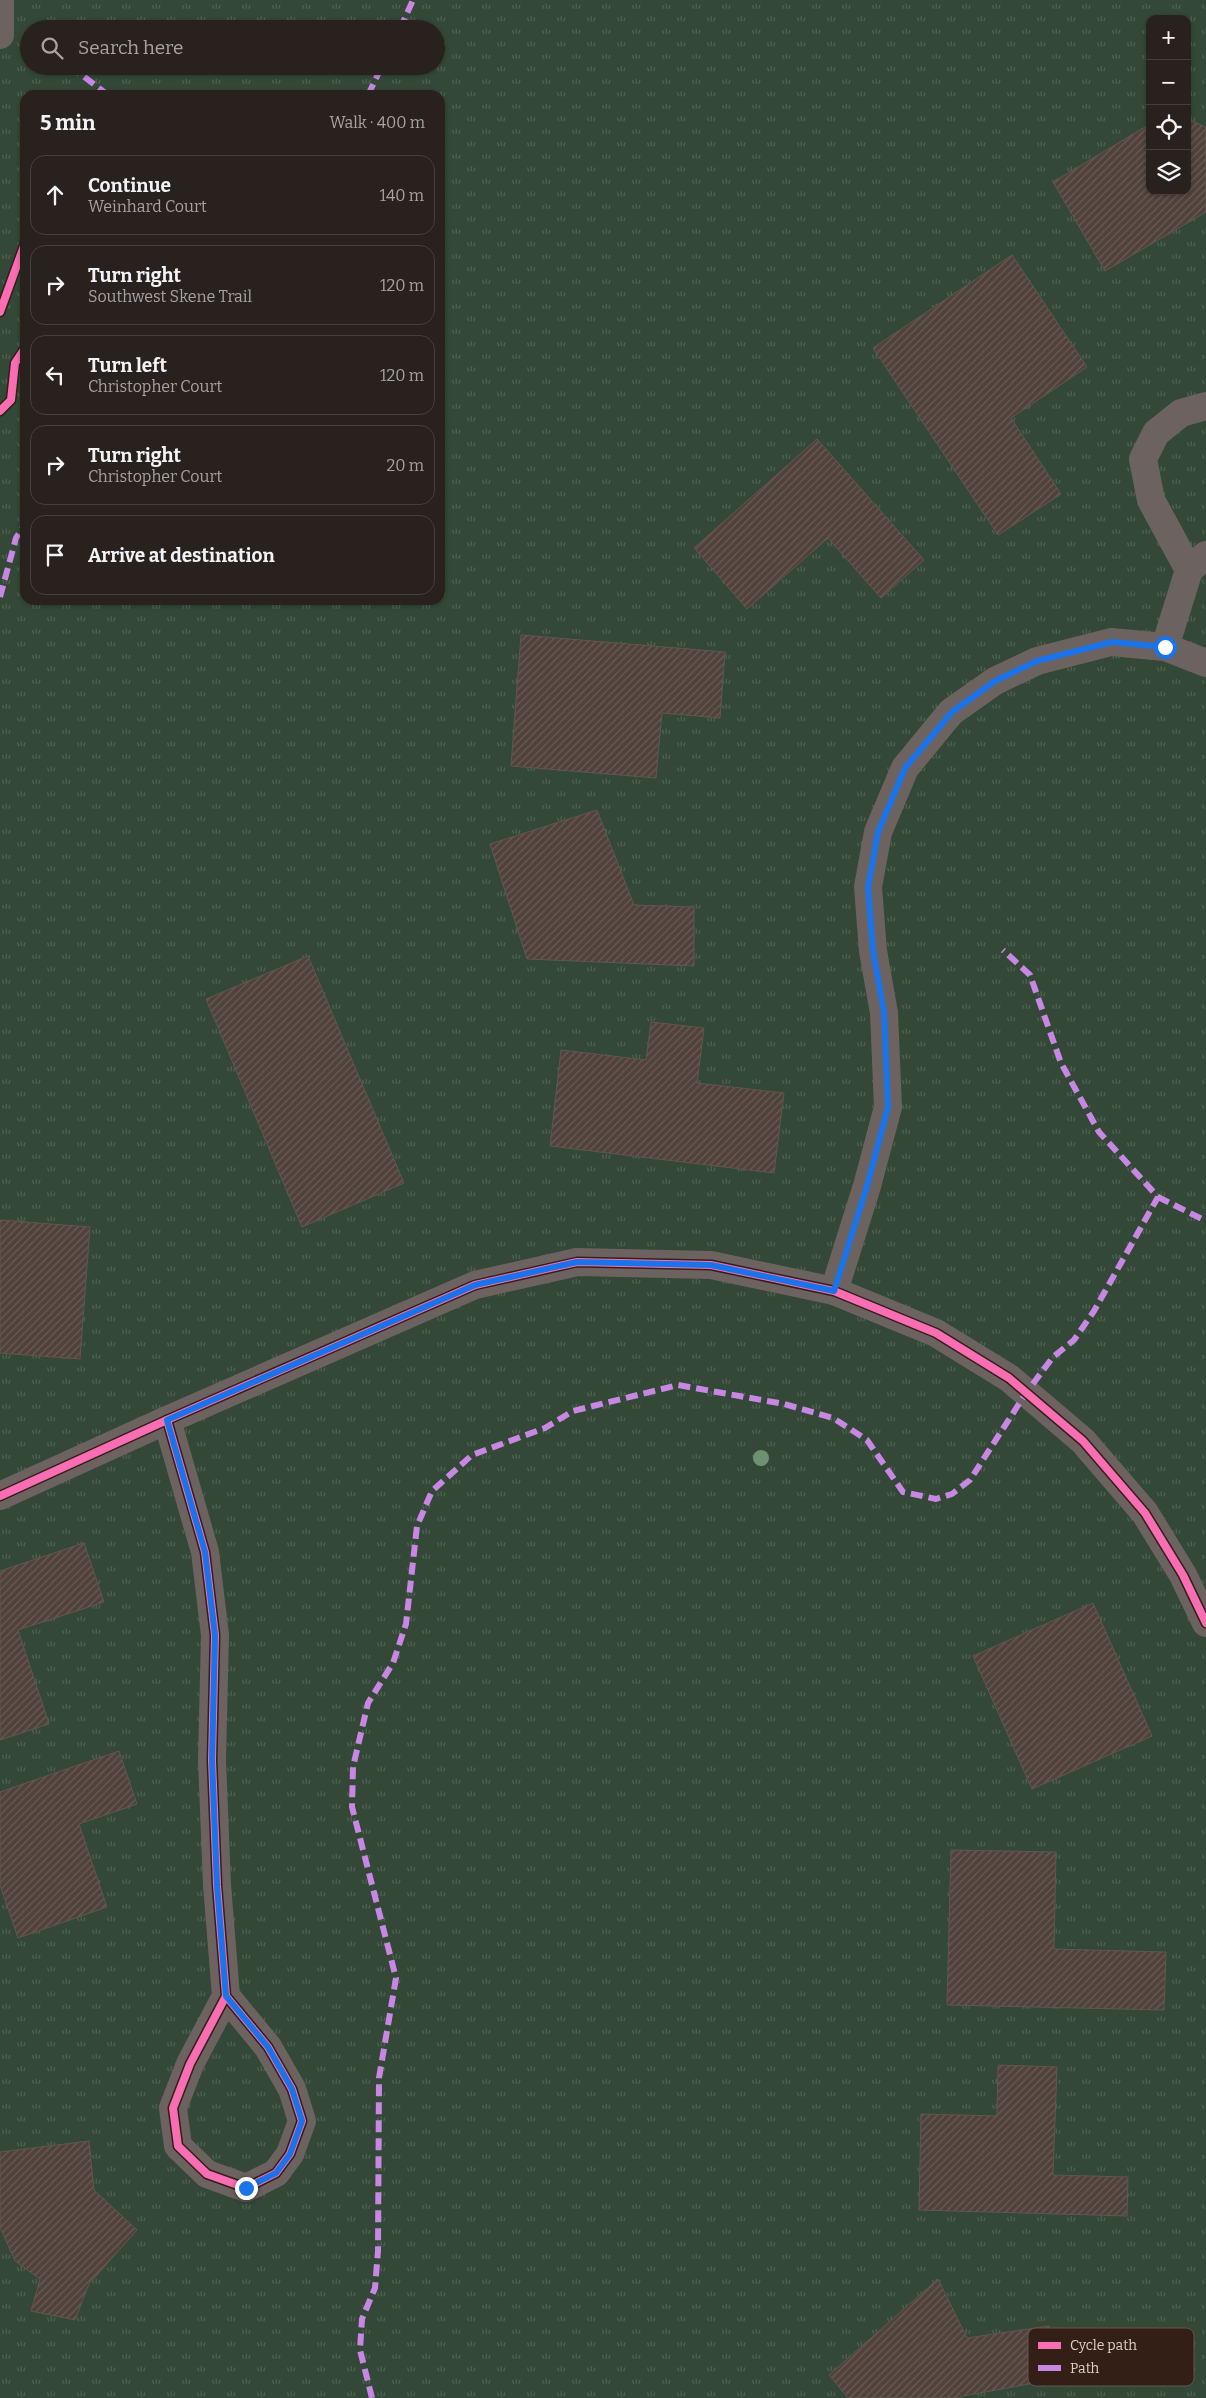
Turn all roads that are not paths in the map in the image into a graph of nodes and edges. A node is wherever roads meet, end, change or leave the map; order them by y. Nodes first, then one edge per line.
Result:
1 (0, 0) edge
2 (0, 35) edge
3 (1206, 406) edge
4 (1198, 563) edge
5 (1165, 647) junction
6 (1206, 663) edge
7 (834, 1291) junction
8 (167, 1420) junction
9 (0, 1496) edge
10 (1206, 1623) edge
11 (226, 1996) junction

1 - 2 street
3 - 4 street
4 - 5 street
5 - 6 street
5 - 7 street
7 - 8 street
7 - 10 street
8 - 9 street
8 - 11 street
11 - 11 street

